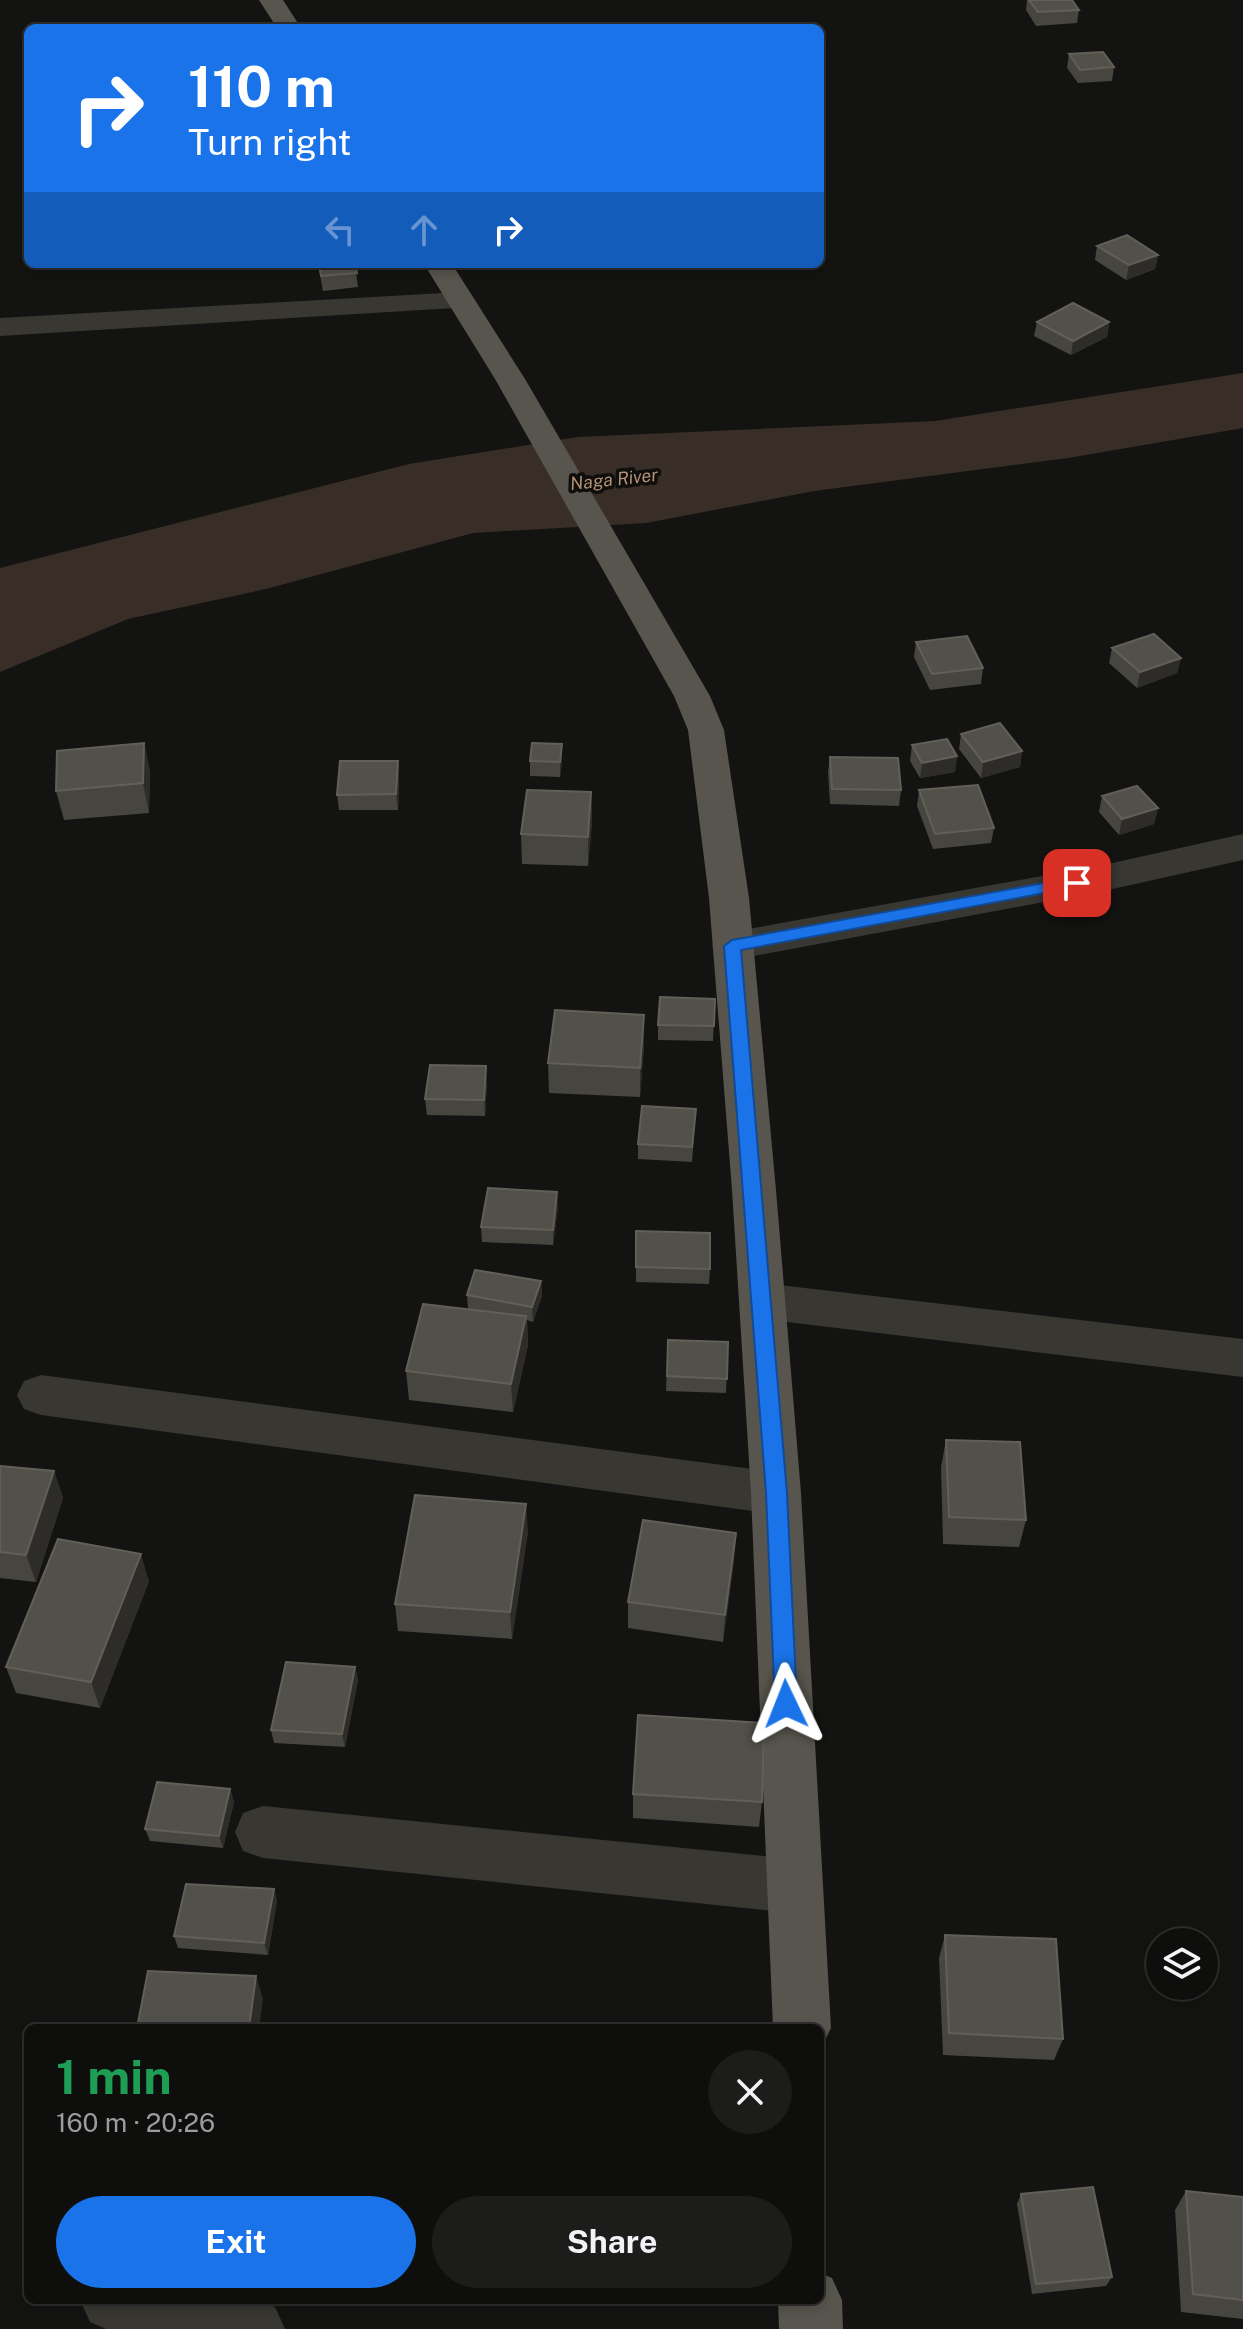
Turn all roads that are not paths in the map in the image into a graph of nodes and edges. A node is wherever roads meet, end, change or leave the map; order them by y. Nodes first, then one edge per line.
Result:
1 (271, 0) edge
2 (286, 24) edge
3 (440, 268) edge
4 (461, 301) junction
5 (0, 327) edge
6 (1243, 847) edge
7 (732, 946) junction
8 (762, 1301) junction
9 (1243, 1358) edge
10 (41, 1395) dead end
11 (776, 1493) junction
12 (263, 1832) dead end
13 (794, 1886) junction
14 (802, 2024) edge
15 (131, 2304) edge
16 (810, 2304) edge
17 (253, 2329) edge
18 (811, 2329) edge

1 - 2 main road
3 - 4 main road
4 - 5 street
4 - 7 main road
6 - 7 street
7 - 8 main road
8 - 9 street
8 - 11 main road
10 - 11 street
11 - 13 main road
12 - 13 street
13 - 14 main road
15 - 17 street
16 - 18 main road

